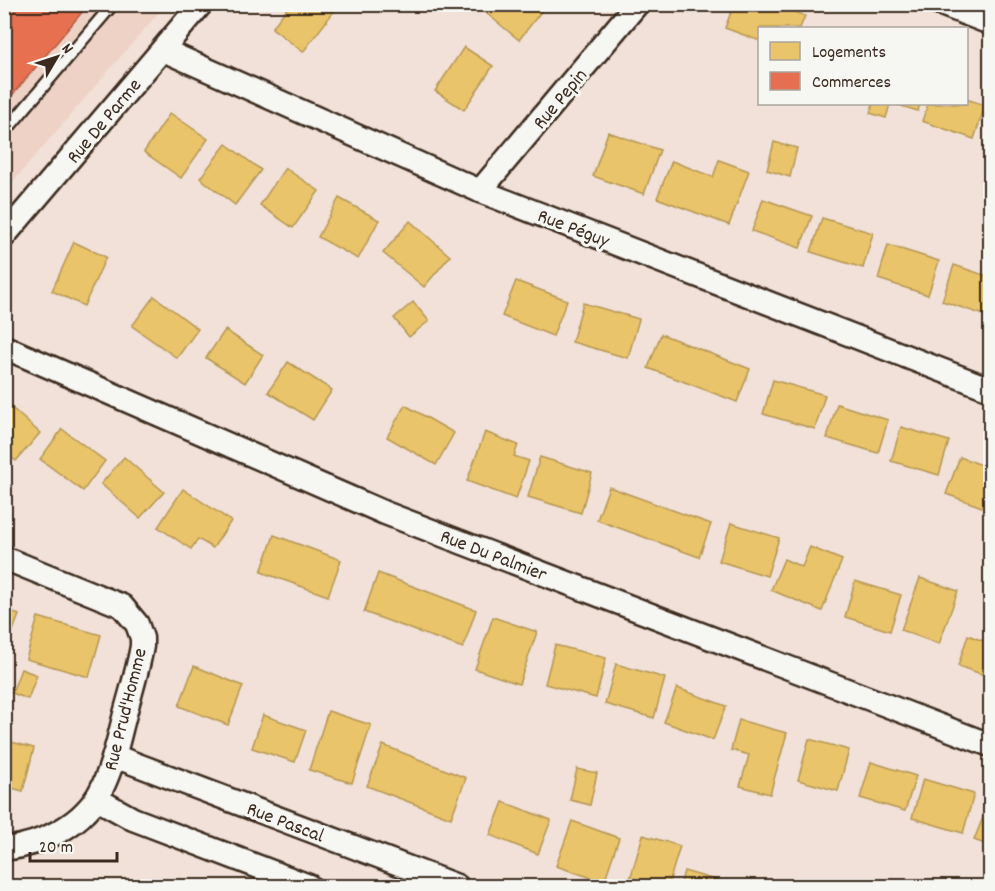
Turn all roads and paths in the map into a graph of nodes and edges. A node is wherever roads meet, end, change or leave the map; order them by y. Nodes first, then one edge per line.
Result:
1 (113, 4) edge
2 (201, 4) edge
3 (637, 4) edge
4 (941, 4) edge
5 (990, 23) edge
6 (163, 50) junction
7 (4, 134) edge
8 (480, 191) junction
9 (4, 236) edge
10 (4, 347) edge
11 (990, 389) edge
12 (4, 558) edge
13 (990, 745) edge
14 (114, 756) junction
15 (97, 799) junction
16 (4, 849) edge
17 (309, 886) edge
18 (457, 886) edge

1 - 7 lane
2 - 6 street, Rue De Parme
3 - 8 street, Rue Pepin
4 - 5 street
6 - 8 street, Rue Péguy
6 - 9 street, Rue De Parme
8 - 11 street, Rue Péguy
10 - 13 street, Rue Du Palmier
12 - 14 street, Rue Prud'Homme
14 - 15 street, Rue Prud'Homme
14 - 18 street, Rue Pascal
15 - 16 street
15 - 17 street

